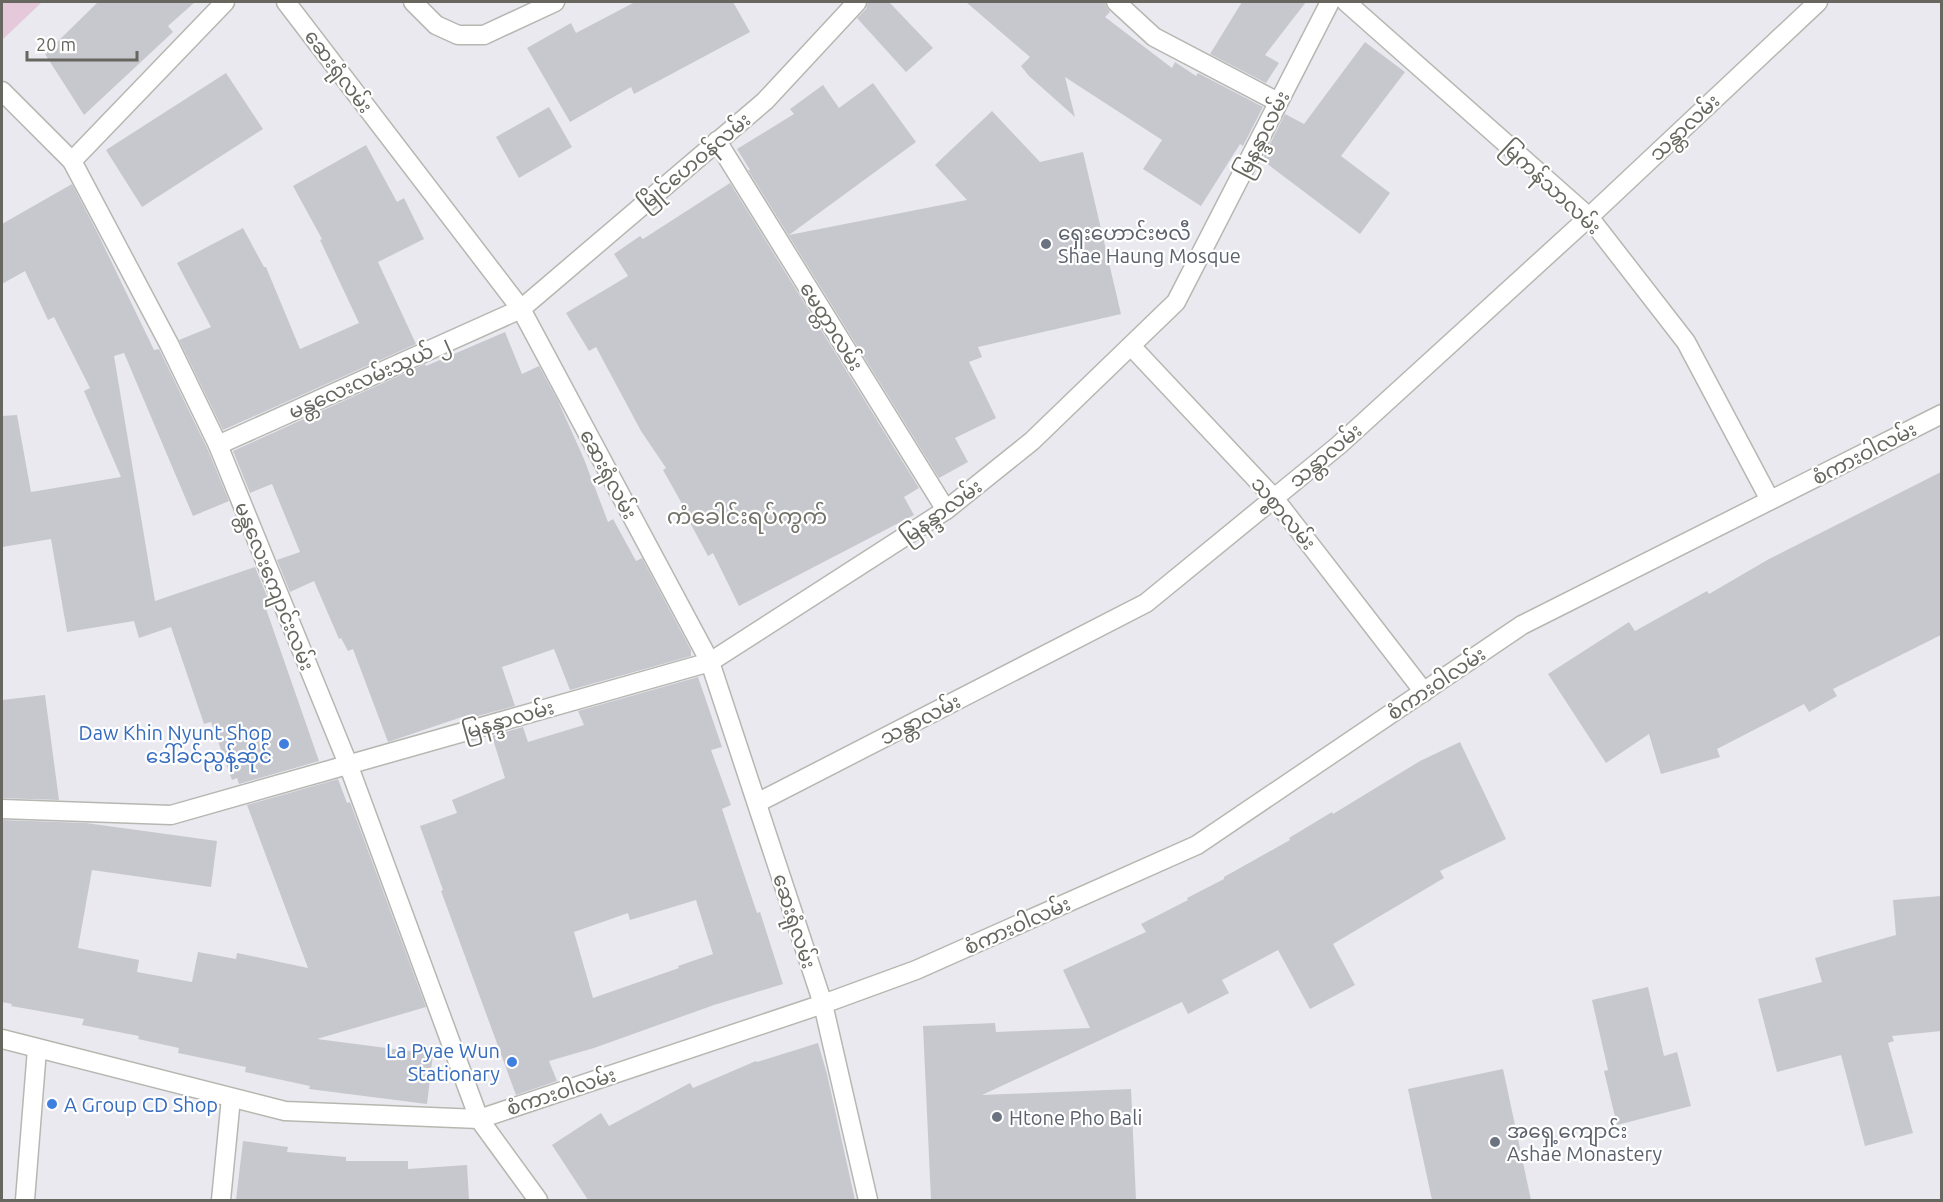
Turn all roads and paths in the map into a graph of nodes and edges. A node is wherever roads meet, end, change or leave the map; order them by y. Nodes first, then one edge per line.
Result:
1 (225, 2) edge
2 (286, 2) edge
3 (413, 2) edge
4 (555, 2) edge
5 (857, 2) edge
6 (1116, 2) edge
7 (1330, 2) edge
8 (1346, 2) edge
9 (1818, 2) edge
10 (2, 91) edge
11 (1278, 102) junction
12 (717, 141) junction
13 (72, 161) junction
14 (1589, 217) junction
15 (521, 309) junction
16 (1131, 346) junction
17 (1941, 414) edge
18 (218, 445) junction
19 (1274, 498) junction
20 (1770, 500) junction
21 (946, 510) junction
22 (710, 662) junction
23 (1424, 692) junction
24 (348, 764) junction
25 (756, 803) junction
26 (2, 809) edge
27 (823, 1004) junction
28 (2, 1039) edge
29 (37, 1049) junction
30 (231, 1098) junction
31 (479, 1119) junction
32 (25, 1200) edge
33 (221, 1200) edge
34 (538, 1200) edge
35 (868, 1200) edge

1 - 13 street
2 - 15 street, ဆေးရုံလမ်း
3 - 4 street
5 - 12 street, မြိုင်ဟေဝန်လမ်း
6 - 11 street
7 - 11 street, မြနန္ဒာလမ်း
8 - 14 street, မြကန်သာလမ်း
9 - 14 street, သန္တာလမ်း
10 - 13 street, မန္တလေးကျောင်းလမ်း
11 - 16 street, မြနန္ဒာလမ်း
12 - 15 street, မြိုင်ဟေဝန်လမ်း
12 - 21 street, မေတ္တာလမ်း
13 - 18 street, မန္တလေးကျောင်းလမ်း
14 - 19 street, သန္တာလမ်း
14 - 20 street, မြကန်သာလမ်း
15 - 18 street, မန္တလေးလမ်းသွယ် ၂
15 - 22 street, ဆေးရုံလမ်း
16 - 19 street, သစ္စာလမ်း
16 - 21 street, မြနန္ဒာလမ်း
17 - 20 street, စံကားဝါလမ်း
18 - 24 street, မန္တလေးကျောင်းလမ်း
19 - 23 street, သစ္စာလမ်း
19 - 25 street, သန္တာလမ်း
20 - 23 street, စံကားဝါလမ်း
21 - 22 street, မြနန္ဒာလမ်း
22 - 24 street, မြနန္ဒာလမ်း
22 - 25 street, ဆေးရုံလမ်း
23 - 27 street, စံကားဝါလမ်း
24 - 26 street, မြနန္ဒာလမ်း
24 - 31 street, မန္တလေးကျောင်းလမ်း
25 - 27 street, ဆေးရုံလမ်း
27 - 31 street, စံကားဝါလမ်း
27 - 35 street, ဆေးရုံလမ်း
28 - 29 street, စံကားဝါလမ်း
29 - 30 street, စံကားဝါလမ်း
29 - 32 street
30 - 31 street, စံကားဝါလမ်း
30 - 33 street
31 - 34 street, မန္တလေးကျောင်းလမ်း

